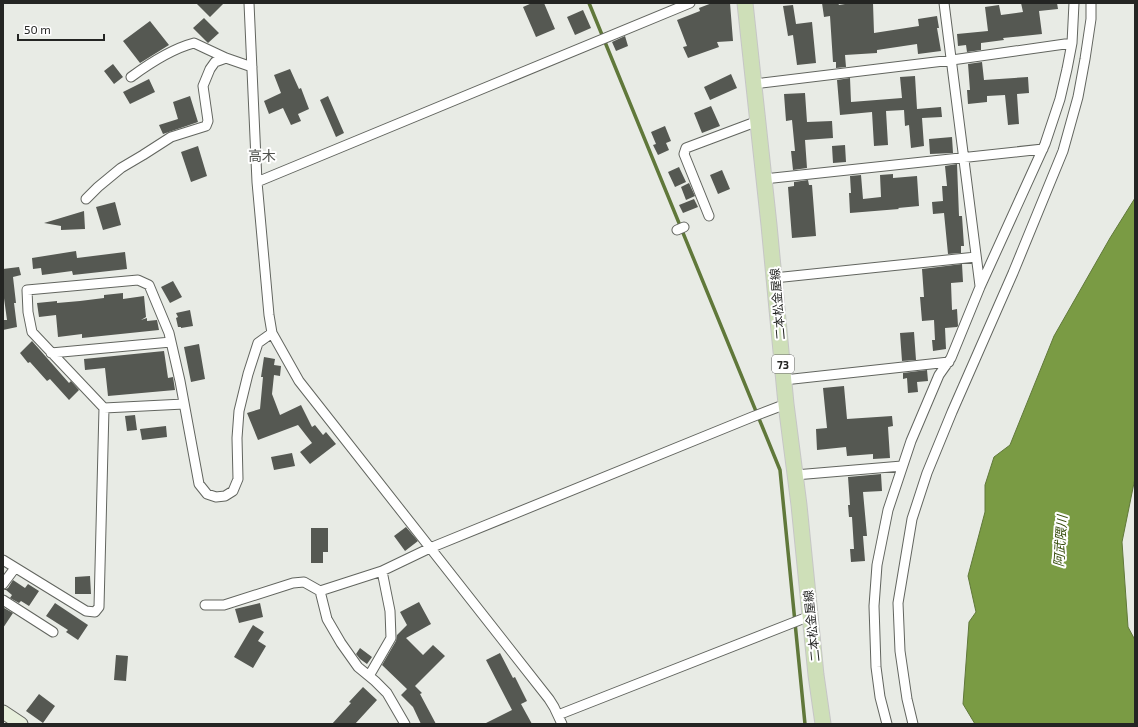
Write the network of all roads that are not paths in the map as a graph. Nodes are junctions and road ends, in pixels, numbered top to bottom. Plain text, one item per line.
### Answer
1 (249, 3) edge
2 (690, 3) edge
3 (745, 3) edge
4 (944, 3) edge
5 (1074, 3) edge
6 (1091, 3) edge
7 (1072, 43) junction
8 (226, 58) junction
9 (952, 60) junction
10 (252, 67) junction
11 (131, 77) dead end
12 (754, 84) junction
13 (758, 121) junction
14 (1043, 149) junction
15 (964, 158) junction
16 (764, 179) junction
17 (257, 182) junction
18 (86, 199) dead end
19 (709, 216) dead end
20 (976, 257) junction
21 (774, 278) junction
22 (980, 287) junction
23 (272, 333) junction
24 (171, 342) junction
25 (51, 353) junction
26 (948, 362) junction
27 (784, 380) junction
28 (184, 404) junction
29 (786, 404) junction
30 (104, 408) junction
31 (902, 466) junction
32 (795, 475) junction
33 (430, 548) junction
34 (3, 560) edge
35 (15, 568) junction
36 (382, 571) junction
37 (3, 584) edge
38 (320, 591) junction
39 (3, 600) edge
40 (205, 606) dead end
41 (802, 620) junction
42 (53, 632) dead end
43 (369, 676) junction
44 (3, 712) edge
45 (558, 715) junction
46 (21, 724) edge
47 (405, 724) edge
48 (562, 724) edge
49 (823, 724) edge
50 (887, 724) edge
51 (913, 724) edge

1 - 10 street
2 - 17 street
3 - 12 main road, 二本松金屋線 / 73
4 - 9 street
5 - 7 street
6 - 51 street
7 - 9 street
7 - 14 street
8 - 10 street
8 - 11 street
8 - 18 street
9 - 12 street
9 - 15 street
10 - 17 street
12 - 13 main road, 二本松金屋線 / 73
13 - 16 main road, 二本松金屋線 / 73
13 - 19 street
14 - 15 street
14 - 22 street
15 - 16 street
15 - 20 street
16 - 21 main road, 二本松金屋線 / 73
17 - 23 street
20 - 21 street
20 - 22 street
21 - 27 main road, 二本松金屋線 / 73
22 - 26 street
23 - 28 street
23 - 33 street
24 - 25 street
24 - 25 street
24 - 28 street
25 - 30 street
26 - 27 street
26 - 31 street
27 - 29 main road, 二本松金屋線 / 73
28 - 30 street
29 - 32 main road, 二本松金屋線 / 73
29 - 33 street
30 - 35 street
31 - 32 street
31 - 50 street
32 - 41 main road, 二本松金屋線 / 73
33 - 36 street
33 - 45 street
34 - 35 street
35 - 37 street
36 - 38 street
36 - 43 street
38 - 40 street
38 - 43 street
39 - 42 street
41 - 45 street
41 - 49 main road, 二本松金屋線 / 73
43 - 47 street
44 - 46 street
45 - 48 street

